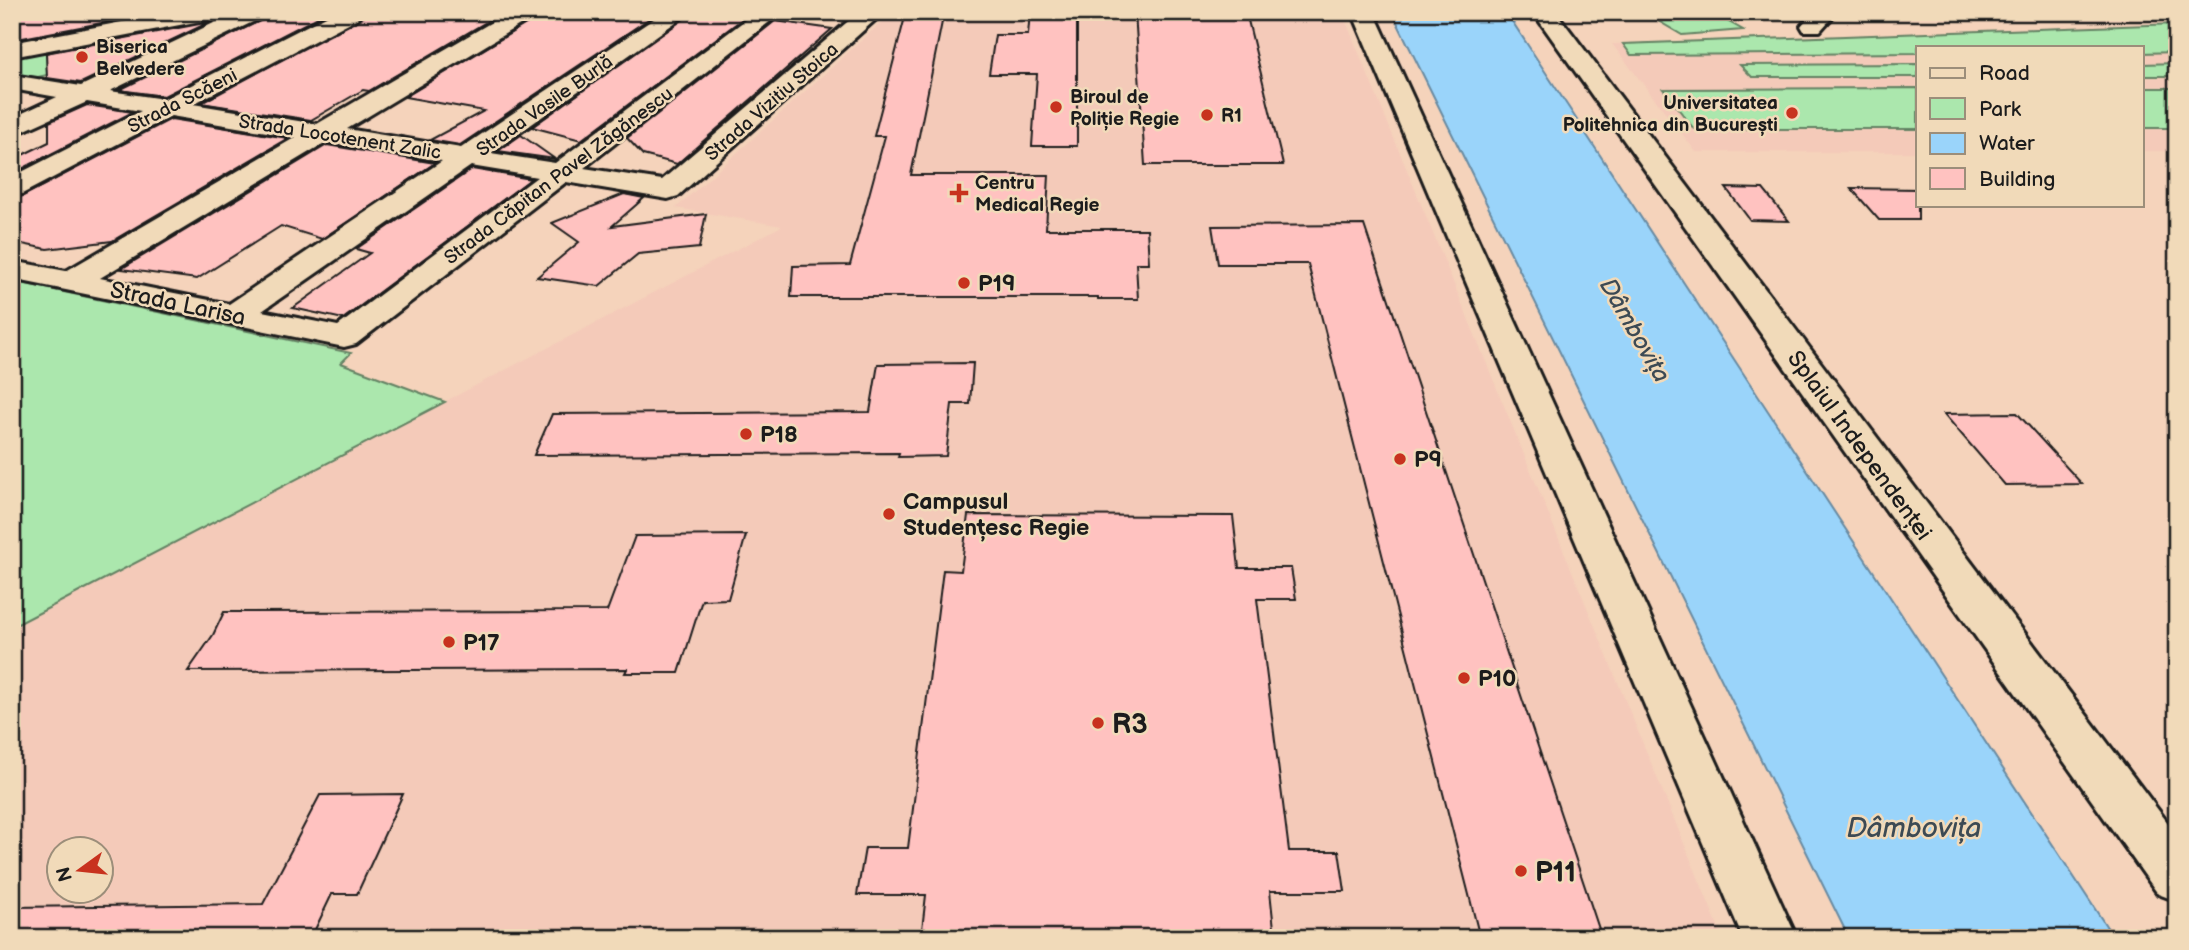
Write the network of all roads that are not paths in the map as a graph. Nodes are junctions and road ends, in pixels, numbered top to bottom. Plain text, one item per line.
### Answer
1 (211, 12) edge
2 (255, 12) edge
3 (352, 12) edge
4 (504, 12) edge
5 (525, 12) edge
6 (679, 12) edge
7 (771, 12) edge
8 (873, 12) edge
9 (1363, 12) edge
10 (1544, 12) edge
11 (12, 50) edge
12 (12, 82) edge
13 (83, 95) junction
14 (166, 108) junction
15 (12, 128) edge
16 (311, 132) junction
17 (468, 157) junction
18 (561, 172) junction
19 (12, 188) edge
20 (668, 190) joint
21 (12, 270) edge
22 (60, 279) junction
23 (234, 315) junction
24 (344, 337) joint
25 (2177, 877) edge
26 (1770, 938) edge

1 - 11 street
2 - 13 street
3 - 14 street, Strada Scăeni
4 - 16 street
5 - 16 street
6 - 17 street, Strada Vasile Burlă
7 - 18 street, Strada Căpitan Pavel Zăgănescu
8 - 20 street, Strada Vizitiu Stoica
9 - 26 street
10 - 25 street, Splaiul Independenței
12 - 13 street, Strada Locotenent Zalic
13 - 14 street, Strada Locotenent Zalic
13 - 15 street
14 - 16 street, Strada Locotenent Zalic
14 - 19 street, Strada Scăeni
16 - 17 street, Strada Locotenent Zalic
16 - 22 street
17 - 18 street, Strada Locotenent Zalic
17 - 23 street, Strada Vasile Burlă
18 - 20 street, Strada Locotenent Zalic
18 - 24 street, Strada Căpitan Pavel Zăgănescu
21 - 22 street, Strada Larisa
22 - 23 street, Strada Larisa
23 - 24 street, Strada Larisa

